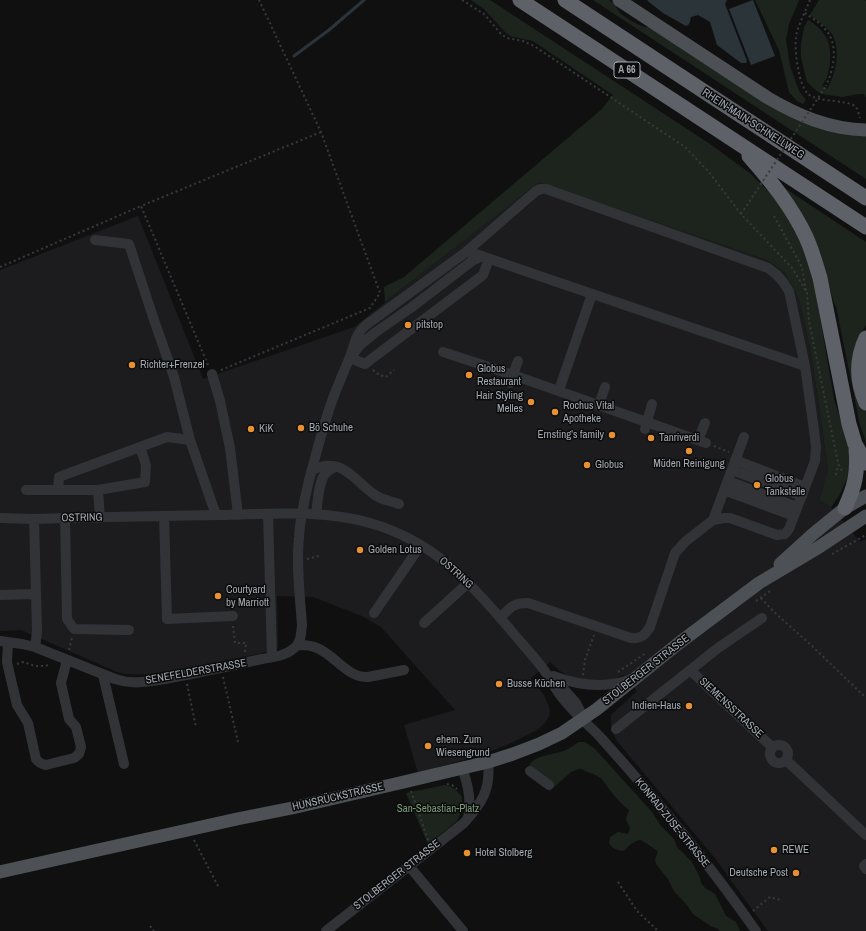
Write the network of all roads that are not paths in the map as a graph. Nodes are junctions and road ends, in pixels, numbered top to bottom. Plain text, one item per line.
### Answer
1 (520, 0) edge
2 (565, 0) edge
3 (619, 0) edge
4 (864, 130) edge
5 (735, 140) junction
6 (838, 180) junction
7 (866, 193) edge
8 (866, 198) edge
9 (866, 227) edge
10 (95, 240) dead end
11 (466, 252) junction
12 (486, 258) junction
13 (592, 294) junction
14 (866, 338) edge
15 (443, 352) dead end
16 (350, 358) junction
17 (518, 361) dead end
18 (806, 366) junction
19 (212, 374) road end
20 (512, 379) junction
21 (605, 387) dead end
22 (559, 390) junction
23 (866, 403) edge
24 (652, 404) dead end
25 (599, 405) junction
26 (705, 423) dead end
27 (646, 426) junction
28 (744, 437) dead end
29 (190, 440) junction
30 (855, 444) junction
31 (140, 447) junction
32 (735, 462) junction
33 (866, 463) edge
34 (335, 467) junction
35 (312, 470) junction
36 (726, 486) junction
37 (26, 490) dead end
38 (58, 490) junction
39 (99, 490) junction
40 (803, 491) junction
41 (866, 496) edge
42 (399, 504) dead end
43 (845, 508) junction
44 (795, 512) junction
45 (268, 514) junction
46 (301, 514) junction
47 (316, 514) junction
48 (216, 515) junction
49 (238, 515) junction
50 (164, 516) junction
51 (866, 516) edge
52 (0, 518) edge
53 (65, 518) junction
54 (100, 518) junction
55 (34, 519) junction
56 (713, 520) junction
57 (866, 525) edge
58 (848, 528) junction
59 (421, 545) junction
60 (759, 582) junction
61 (468, 583) junction
62 (35, 594) junction
63 (0, 595) edge
64 (374, 613) dead end
65 (233, 616) road end
66 (500, 618) junction
67 (762, 618) dead end
68 (424, 622) dead end
69 (129, 630) dead end
70 (4, 641) edge
71 (298, 645) junction
72 (34, 647) junction
73 (272, 657) junction
74 (67, 660) junction
75 (404, 670) dead end
76 (544, 670) junction
77 (690, 670) junction
78 (104, 675) junction
79 (552, 676) junction
80 (635, 679) junction
81 (583, 719) junction
82 (616, 729) dead end
83 (488, 762) junction
84 (124, 764) dead end
85 (462, 768) junction
86 (530, 771) dead end
87 (549, 785) dead end
88 (468, 818) junction
89 (866, 835) edge
90 (866, 864) edge
91 (409, 866) junction
92 (866, 869) edge
93 (0, 872) edge
94 (326, 931) edge
95 (463, 931) edge
96 (756, 931) edge

1 - 5 highway, A 66
2 - 6 highway, RHEIN-MAIN-SCHNELLWEG / A 66
3 - 4 main road
5 - 9 highway, A 66
5 - 30 highway
6 - 7 highway
6 - 8 highway, A 66
10 - 29 street
11 - 12 street
11 - 16 street
11 - 18 street
12 - 13 street
12 - 16 street
12 - 16 street
13 - 18 street
13 - 22 street
14 - 23 highway
15 - 20 street
16 - 35 street
17 - 20 street
18 - 40 street
19 - 49 street
20 - 22 street
21 - 25 street
22 - 25 street
24 - 27 street
25 - 27 street
26 - 27 street
28 - 32 street
29 - 31 street
29 - 48 street
30 - 33 highway
30 - 43 highway
31 - 38 street
31 - 39 street
32 - 36 street
32 - 40 street
32 - 40 street
34 - 35 street
34 - 42 street
34 - 47 street
35 - 46 street
36 - 44 street
36 - 44 street
36 - 56 street
37 - 38 street
38 - 39 street
39 - 54 street
40 - 44 street
41 - 43 main road
43 - 60 main road
44 - 56 street
45 - 46 street, OSTRING
45 - 49 street, OSTRING
45 - 73 street
46 - 47 street, OSTRING
46 - 71 street
47 - 59 street, OSTRING
48 - 49 street, OSTRING
48 - 50 street, OSTRING
50 - 54 street, OSTRING
50 - 65 street
51 - 58 main road, STOLBERGER STRASSE
52 - 55 street, OSTRING
53 - 54 street, OSTRING
53 - 55 street, OSTRING
53 - 69 street
55 - 62 street
56 - 66 street
57 - 58 street, STOLBERGER STRASSE
58 - 60 main road, STOLBERGER STRASSE
59 - 61 street, OSTRING
59 - 64 street
60 - 80 main road, STOLBERGER STRASSE
61 - 66 street, OSTRING
61 - 68 street
62 - 63 street
62 - 72 street
66 - 76 street, OSTRING
67 - 77 street
70 - 72 street, SENEFELDERSTRASSE
70 - 74 street
71 - 73 street, SENEFELDERSTRASSE
71 - 75 street
72 - 74 street, SENEFELDERSTRASSE
73 - 78 street, SENEFELDERSTRASSE
74 - 78 street, SENEFELDERSTRASSE
76 - 79 street, OSTRING
76 - 81 street, OSTRING
77 - 82 street
77 - 89 street, SIEMENSSTRASSE
78 - 84 street
79 - 80 street
79 - 81 street, OSTRING
80 - 81 main road, STOLBERGER STRASSE
81 - 83 main road, STOLBERGER STRASSE
81 - 96 street, KONRAD-ZUSE-STRASSE
83 - 85 main road, HUNSRÜCKSTRASSE
83 - 88 street, STOLBERGER STRASSE
85 - 88 street
85 - 93 main road, HUNSRÜCKSTRASSE
86 - 87 street
88 - 91 street, STOLBERGER STRASSE
90 - 92 street
91 - 94 street, STOLBERGER STRASSE
91 - 95 street

